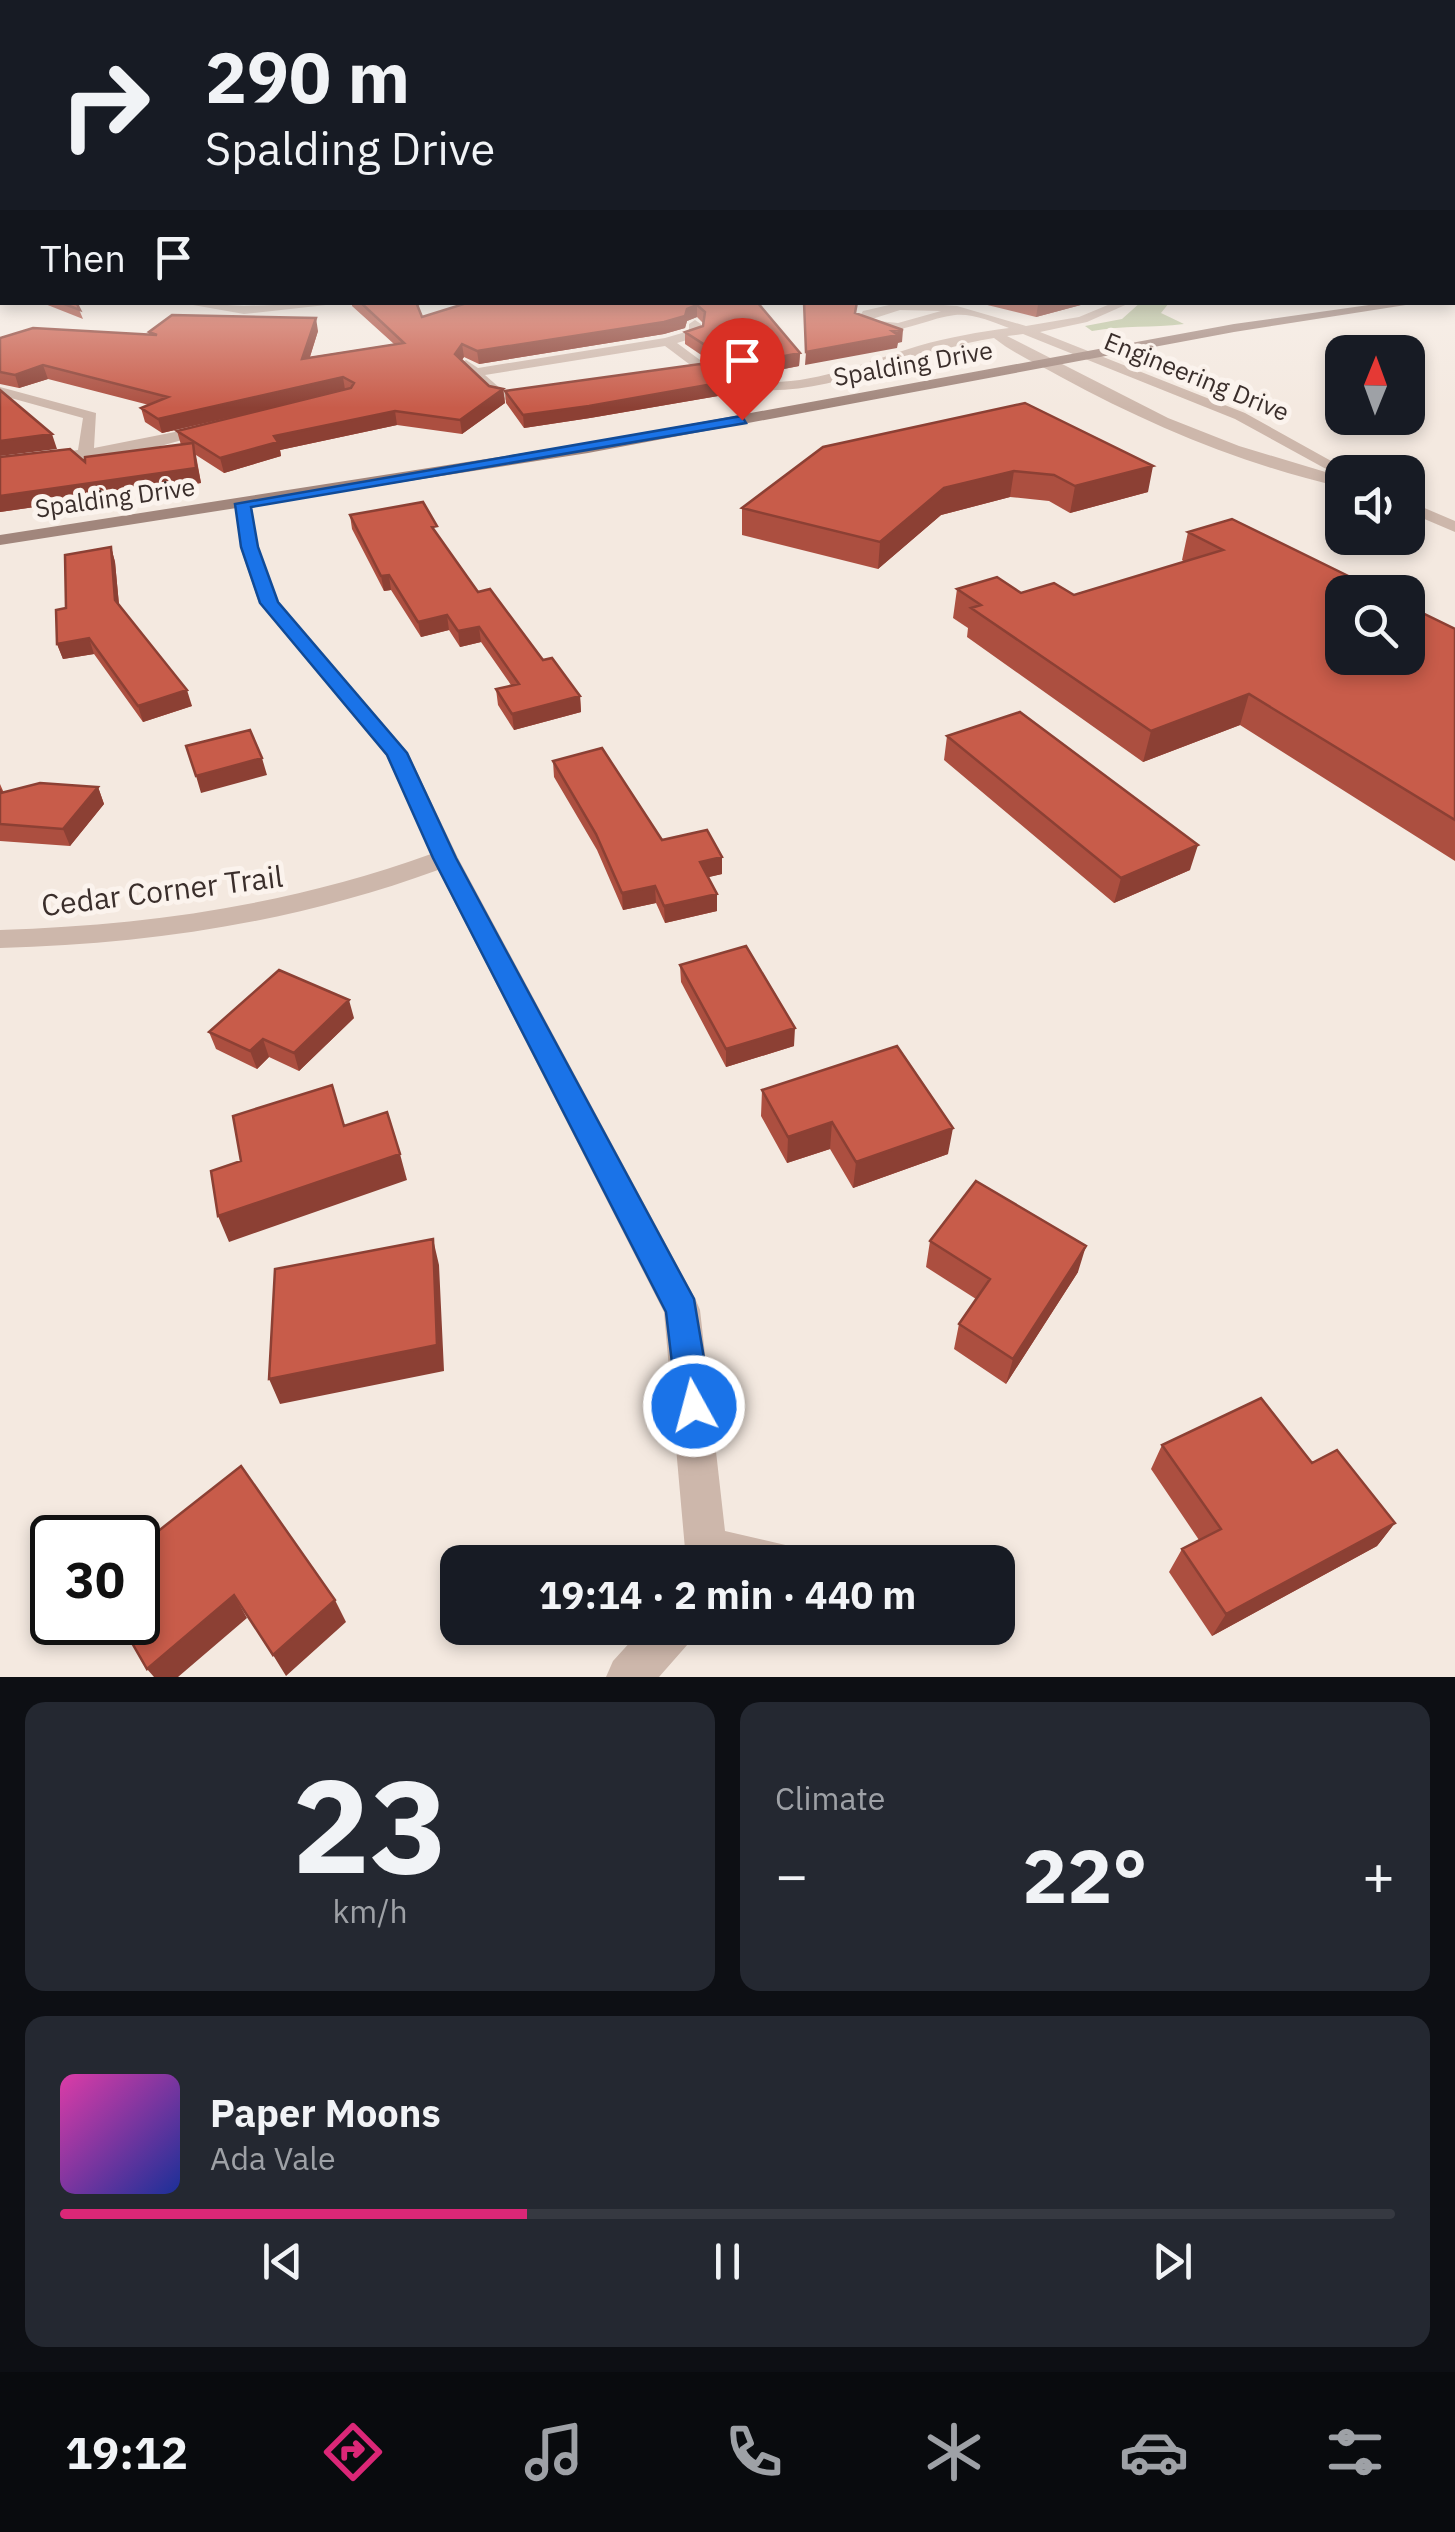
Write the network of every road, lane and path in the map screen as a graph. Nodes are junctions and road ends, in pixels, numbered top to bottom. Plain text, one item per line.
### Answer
1 (205, 305) edge
2 (308, 305) edge
3 (1120, 305) edge
4 (1397, 305) edge
5 (956, 310) junction
6 (989, 318) junction
7 (695, 324) edge
8 (1024, 330) junction
9 (996, 334) junction
10 (667, 342) junction
11 (1084, 357) junction
12 (1048, 364) junction
13 (704, 367) junction
14 (686, 370) edge
15 (0, 391) edge
16 (534, 394) edge
17 (226, 425) edge
18 (86, 454) junction
19 (1325, 462) edge
20 (0, 465) edge
21 (1325, 477) edge
22 (243, 504) junction
23 (1425, 514) edge
24 (1455, 527) edge
25 (0, 540) edge
26 (444, 858) junction
27 (0, 939) edge
28 (702, 1545) edge
29 (657, 1645) edge
30 (629, 1677) edge

1 - 2 street
3 - 8 street
4 - 11 main road, Spalding Drive
5 - 5 street, Engineering Drive
5 - 6 street, Engineering Drive
6 - 8 street, Engineering Drive
6 - 9 street
7 - 10 street
8 - 9 street
8 - 11 street, Engineering Drive
9 - 12 street, Engineering Drive
9 - 13 street
10 - 13 street
10 - 16 street
11 - 12 main road, Spalding Drive
11 - 19 street, Engineering Drive
12 - 21 street, Engineering Drive
12 - 22 main road, Spalding Drive
13 - 14 street
15 - 18 street
17 - 18 street
18 - 20 street
22 - 25 main road, Spalding Drive
22 - 26 street
23 - 24 street
26 - 27 street, Cedar Corner Trail
26 - 28 street
29 - 30 street

